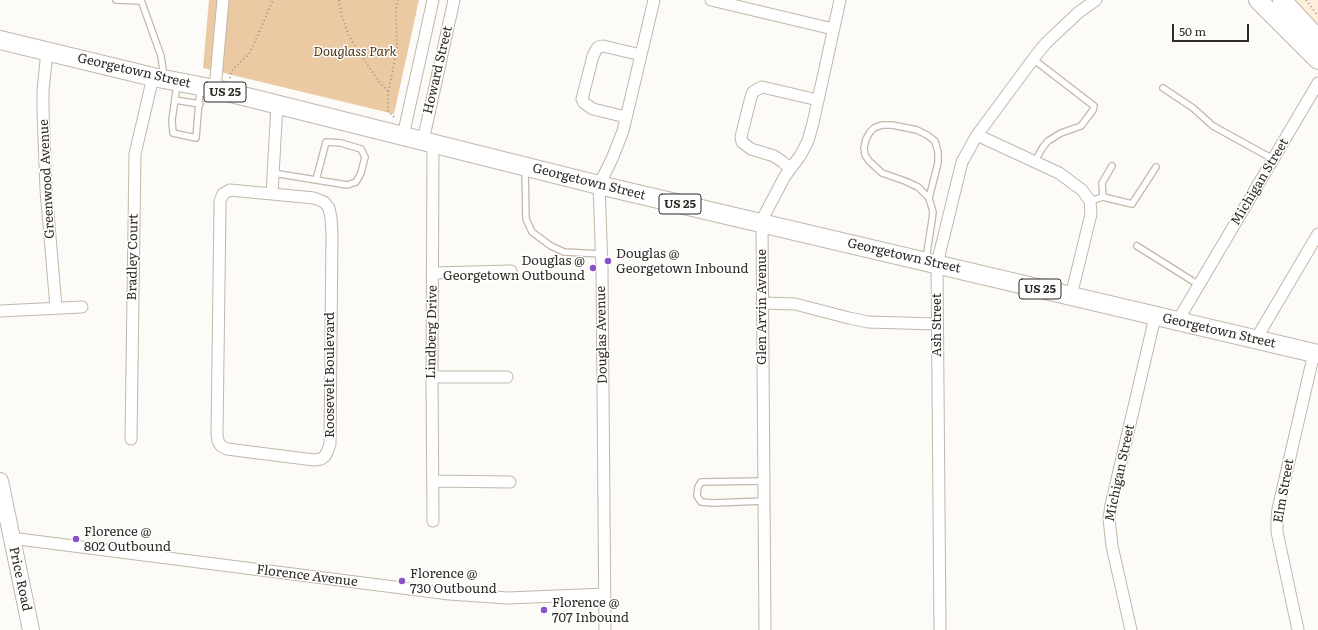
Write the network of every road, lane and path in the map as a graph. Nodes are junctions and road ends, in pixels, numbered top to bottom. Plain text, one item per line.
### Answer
1 (116, 0) edge
2 (223, 0) edge
3 (273, 0) edge
4 (339, 0) edge
5 (398, 0) edge
6 (433, 0) edge
7 (454, 0) edge
8 (654, 0) edge
9 (711, 0) edge
10 (840, 0) edge
11 (1096, 0) edge
12 (1258, 0) edge
13 (1282, 0) edge
14 (1306, 0) edge
15 (141, 1) edge
16 (737, 3) edge
17 (1081, 4) edge
18 (1318, 16) edge
19 (833, 29) junction
20 (1318, 39) edge
21 (0, 40) edge
22 (47, 51) junction
23 (641, 55) junction
24 (1033, 59) junction
25 (1318, 60) edge
26 (230, 78) dead end
27 (165, 80) junction
28 (1318, 83) edge
29 (208, 88) junction
30 (1163, 88) dead end
31 (388, 91) junction
32 (175, 100) junction
33 (818, 100) junction
34 (200, 104) junction
35 (277, 104) junction
36 (394, 117) dead end
37 (626, 117) junction
38 (403, 136) junction
39 (977, 136) junction
40 (428, 142) junction
41 (1273, 159) junction
42 (1035, 161) junction
43 (525, 166) junction
44 (1112, 166) dead end
45 (1156, 167) dead end
46 (790, 169) junction
47 (273, 173) junction
48 (316, 180) junction
49 (599, 185) junction
50 (272, 194) junction
51 (1103, 197) junction
52 (929, 198) junction
53 (1090, 201) junction
54 (762, 223) junction
55 (1318, 234) edge
56 (1137, 246) dead end
57 (601, 254) junction
58 (931, 263) junction
59 (511, 271) dead end
60 (433, 273) junction
61 (1199, 284) junction
62 (1070, 296) junction
63 (762, 303) junction
64 (56, 307) junction
65 (82, 307) dead end
66 (0, 311) edge
67 (1155, 317) junction
68 (1177, 322) junction
69 (937, 324) junction
70 (1256, 339) junction
71 (1316, 354) edge
72 (432, 377) junction
73 (507, 377) dead end
74 (131, 439) dead end
75 (0, 481) edge
76 (433, 481) junction
77 (764, 481) junction
78 (510, 482) dead end
79 (764, 502) junction
80 (433, 521) dead end
81 (11, 538) junction
82 (605, 594) junction
83 (31, 630) edge
84 (605, 630) edge
85 (765, 630) edge
86 (940, 630) edge
87 (1131, 630) edge
88 (1298, 630) edge

1 - 15 lane
2 - 29 street
3 - 26 path
4 - 31 path
5 - 31 path
6 - 38 street, Howard Street
7 - 40 street, Howard Street
8 - 23 street, Douglas Avenue
9 - 16 street
10 - 19 street, Glen Arvin Avenue
11 - 17 street, Ash Street
12 - 25 main road
13 - 20 main road
14 - 18 path
15 - 27 lane
16 - 19 street
17 - 24 street, Ash Street
19 - 33 street, Glen Arvin Avenue
21 - 22 main road, Georgetown Street / US 25
22 - 27 main road, Georgetown Street / US 25
22 - 64 street, Greenwood Avenue
23 - 37 street, Douglas Avenue
23 - 37 street
24 - 39 street, Ash Street
24 - 42 lane
27 - 29 main road, Georgetown Street / US 25
27 - 32 lane
27 - 74 street, Bradley Court
28 - 41 street, Michigan Street
29 - 34 lane
29 - 35 main road, Georgetown Street / US 25
30 - 41 lane
31 - 36 path
32 - 34 lane
32 - 34 lane
33 - 46 street, Glen Arvin Avenue
33 - 46 street
35 - 38 main road, Georgetown Street / US 25
35 - 47 street
37 - 49 street, Douglas Avenue
38 - 40 main road, Georgetown Street / US 25
39 - 42 street
39 - 58 street, Ash Street
40 - 43 main road, Georgetown Street / US 25
40 - 60 street, Lindberg Drive
41 - 61 street, Michigan Street
42 - 53 street
43 - 49 main road, Georgetown Street / US 25
43 - 57 lane
44 - 51 lane
45 - 51 lane
46 - 54 street, Glen Arvin Avenue
47 - 48 lane
47 - 50 street
48 - 48 lane
49 - 54 main road, Georgetown Street / US 25
49 - 57 street, Douglas Avenue
50 - 50 street, Roosevelt Boulevard
51 - 53 lane
52 - 52 lane
52 - 58 lane
53 - 62 street
54 - 58 main road, Georgetown Street / US 25
54 - 63 street, Glen Arvin Avenue
55 - 70 street
56 - 61 lane
57 - 82 street, Douglas Avenue
58 - 62 main road, Georgetown Street / US 25
58 - 69 street, Ash Street
59 - 60 street
60 - 72 street, Lindberg Drive
61 - 68 street, Michigan Street
62 - 67 main road, Georgetown Street / US 25
63 - 69 street
63 - 77 street, Glen Arvin Avenue
64 - 65 street
64 - 66 street
67 - 68 main road, Georgetown Street / US 25
67 - 87 street, Michigan Street
68 - 70 main road, Georgetown Street / US 25
69 - 86 street, Ash Street
70 - 71 main road, Georgetown Street / US 25
71 - 88 street, Elm Street
72 - 73 street
72 - 76 street, Lindberg Drive
75 - 81 street, Price Road
76 - 78 street
76 - 80 street, Lindberg Drive
77 - 79 street, Glen Arvin Avenue
77 - 79 lane
79 - 85 street, Glen Arvin Avenue
81 - 82 street, Florence Avenue
81 - 83 street, Price Road
82 - 84 street, Douglas Avenue

